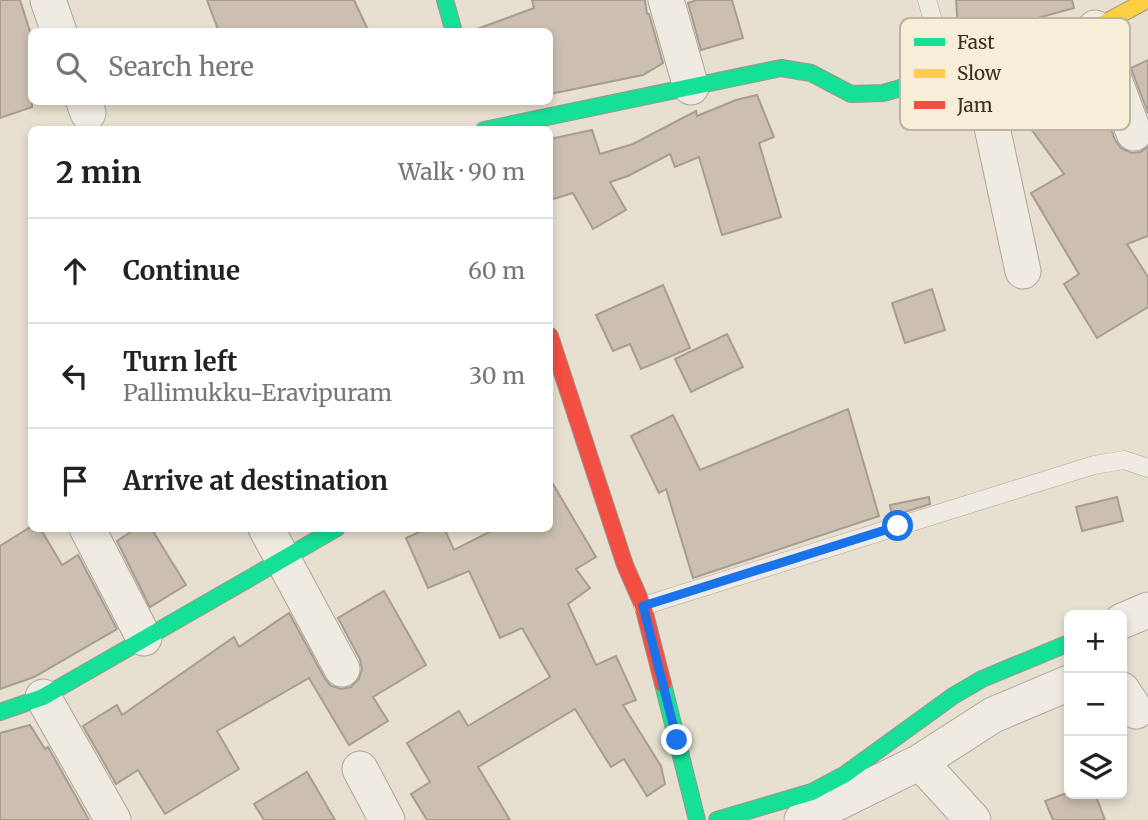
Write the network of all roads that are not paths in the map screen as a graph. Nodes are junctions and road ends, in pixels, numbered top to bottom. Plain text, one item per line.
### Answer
1 (48, 0) edge
2 (445, 0) edge
3 (666, 0) edge
4 (927, 0) edge
5 (1147, 0) edge
6 (936, 18) edge
7 (1114, 18) edge
8 (58, 28) edge
9 (453, 28) edge
10 (691, 87) junction
11 (900, 89) edge
12 (478, 111) dead end
13 (1130, 122) edge
14 (483, 126) edge
15 (503, 126) edge
16 (981, 130) edge
17 (1134, 133) dead end
18 (1023, 271) dead end
19 (553, 357) edge
20 (560, 404) edge
21 (1148, 468) edge
22 (89, 532) edge
23 (267, 532) edge
24 (330, 532) edge
25 (282, 559) junction
26 (643, 606) junction
27 (1148, 610) edge
28 (1127, 619) edge
29 (144, 639) junction
30 (1064, 645) edge
31 (342, 669) dead end
32 (1064, 685) edge
33 (43, 697) junction
34 (0, 712) edge
35 (920, 762) junction
36 (360, 769) dead end
37 (113, 820) edge
38 (387, 820) edge
39 (697, 820) edge
40 (717, 820) edge
41 (802, 820) edge
42 (973, 820) edge

1 - 8 street
2 - 9 street
3 - 10 street
4 - 6 lane
5 - 7 street
10 - 11 street
10 - 15 street
12 - 14 street
13 - 17 street
16 - 18 street
19 - 20 street
20 - 26 street
21 - 26 lane
22 - 29 street
23 - 25 street
24 - 25 street
25 - 29 street
25 - 31 street
26 - 39 street
27 - 28 street
29 - 33 street
30 - 40 street
32 - 35 street
33 - 34 street
33 - 37 street
35 - 41 street
35 - 42 street
36 - 38 street

